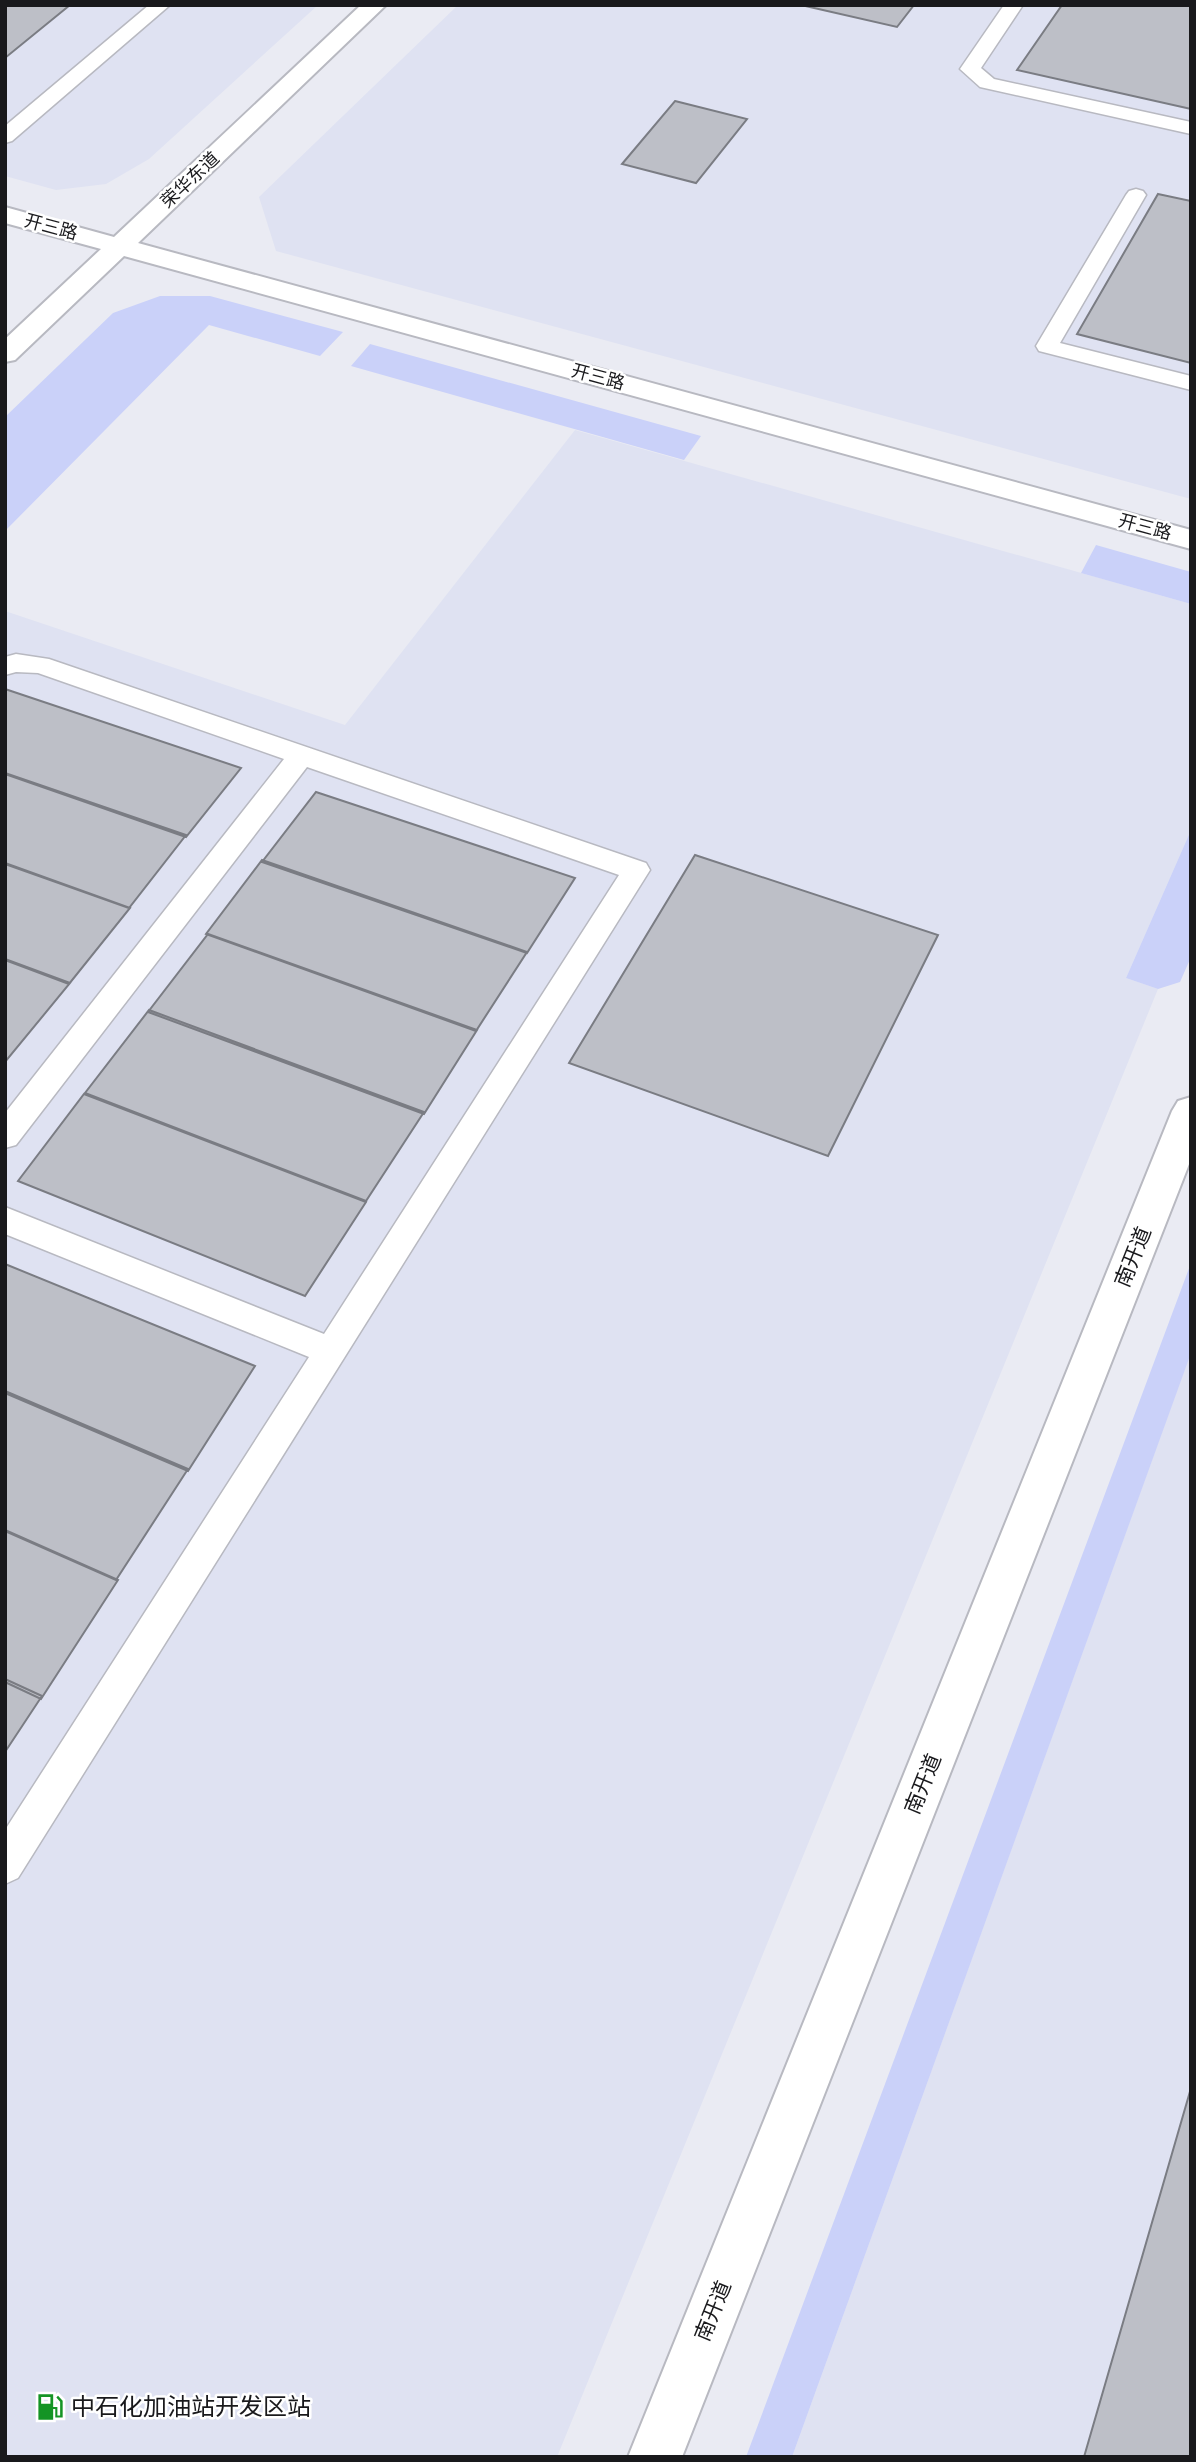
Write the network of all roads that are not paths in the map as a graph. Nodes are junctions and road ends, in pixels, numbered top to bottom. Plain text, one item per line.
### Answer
1 (161, 5) edge
2 (375, 5) edge
3 (1014, 5) edge
4 (1191, 128) edge
5 (5, 137) edge
6 (1136, 195) dead end
7 (5, 215) edge
8 (121, 246) junction
9 (5, 354) edge
10 (1191, 383) edge
11 (1191, 540) edge
12 (5, 666) edge
13 (302, 755) junction
14 (1191, 1111) edge
15 (5, 1136) edge
16 (5, 1220) edge
17 (331, 1352) junction
18 (5, 1866) edge
19 (654, 2457) edge

1 - 5 lane
2 - 8 street, 荣华东道
3 - 4 lane
6 - 10 lane
7 - 8 street, 开三路
8 - 9 street, 荣华东道
8 - 11 street, 开三路
12 - 13 lane
13 - 15 lane
13 - 17 lane
14 - 19 street, 南开道
16 - 17 lane
17 - 18 lane

